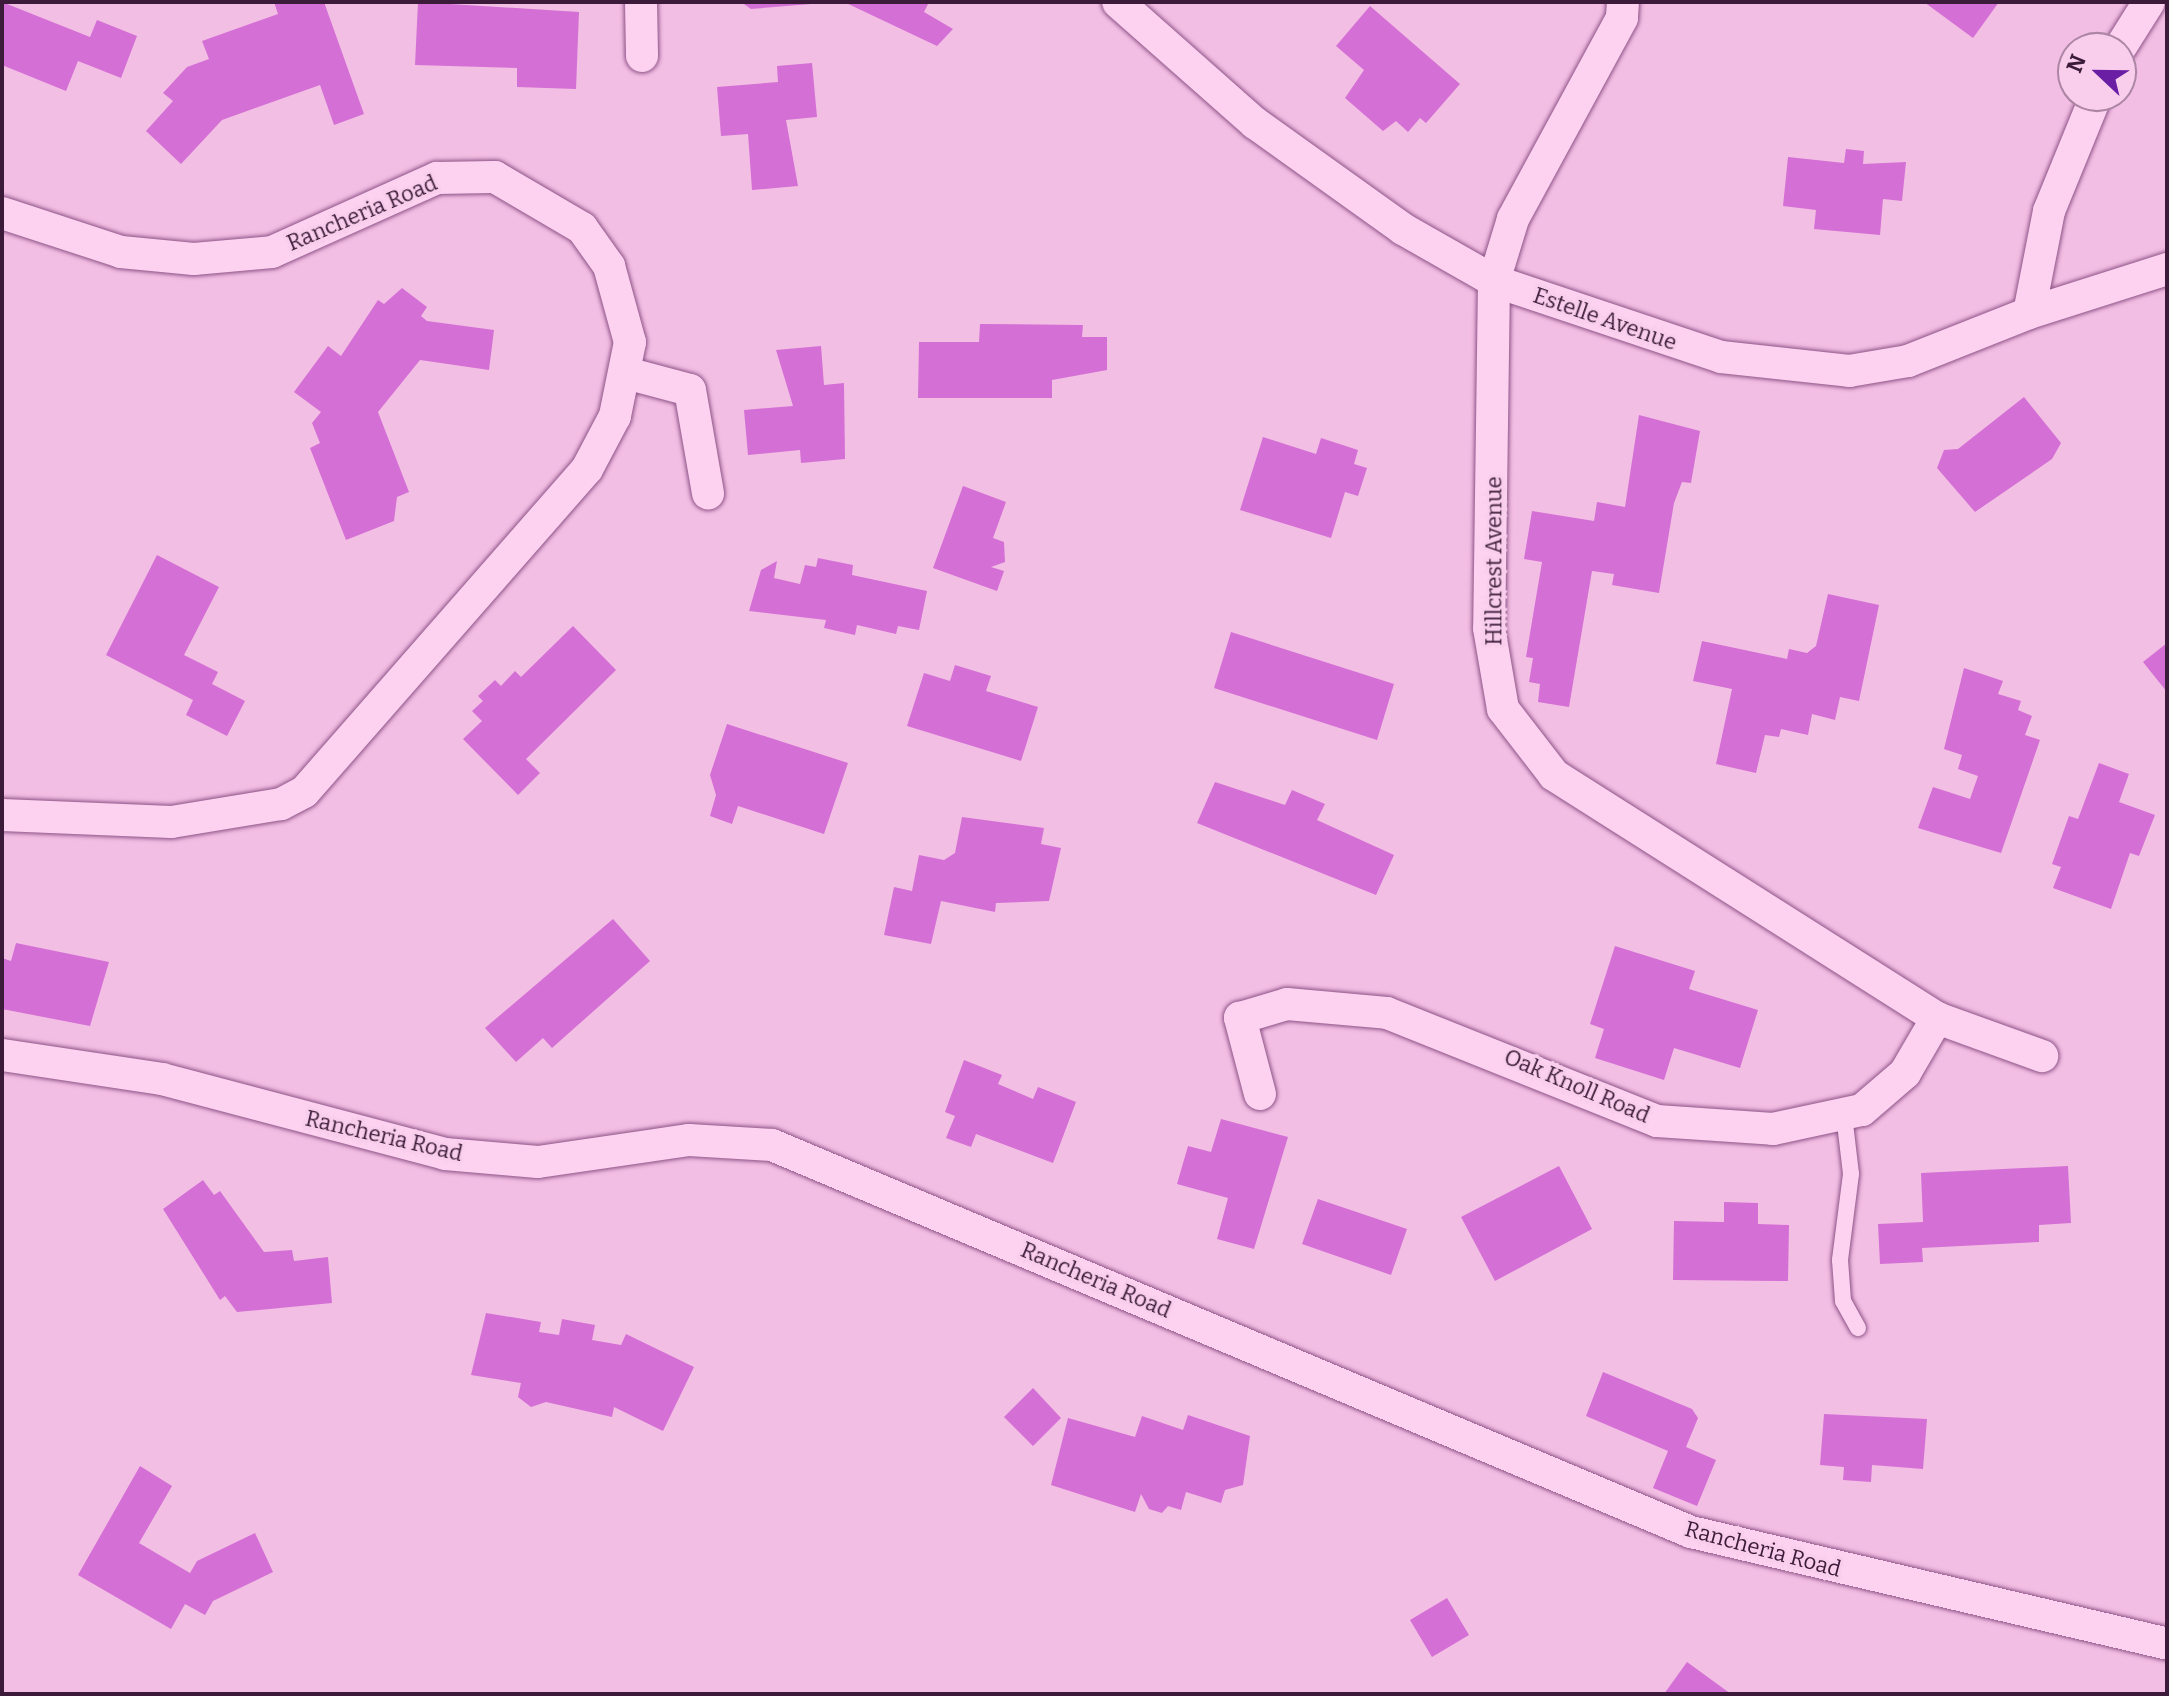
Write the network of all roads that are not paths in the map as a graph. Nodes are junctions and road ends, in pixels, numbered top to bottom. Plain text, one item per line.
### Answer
1 (641, 2) edge
2 (1118, 2) edge
3 (1623, 2) edge
4 (2149, 2) edge
5 (2130, 32) edge
6 (642, 56) dead end
7 (2089, 112) edge
8 (2, 213) edge
9 (2167, 269) edge
10 (1494, 281) junction
11 (2029, 313) junction
12 (626, 373) junction
13 (708, 493) dead end
14 (2, 815) edge
15 (1937, 1018) junction
16 (2, 1055) edge
17 (2042, 1056) dead end
18 (1260, 1094) dead end
19 (1844, 1115) junction
20 (1858, 1328) dead end
21 (2167, 1644) edge

1 - 6 street
2 - 10 street, Estelle Avenue
3 - 10 street, Hillcrest Avenue
4 - 5 street
7 - 11 street
8 - 12 street, Rancheria Road
9 - 11 street, Estelle Avenue
10 - 11 street, Estelle Avenue
10 - 15 street, Hillcrest Avenue
12 - 13 street
12 - 14 street, Rancheria Road
15 - 17 street
15 - 19 street, Oak Knoll Road
16 - 21 street, Rancheria Road
18 - 19 street, Oak Knoll Road
19 - 20 lane

